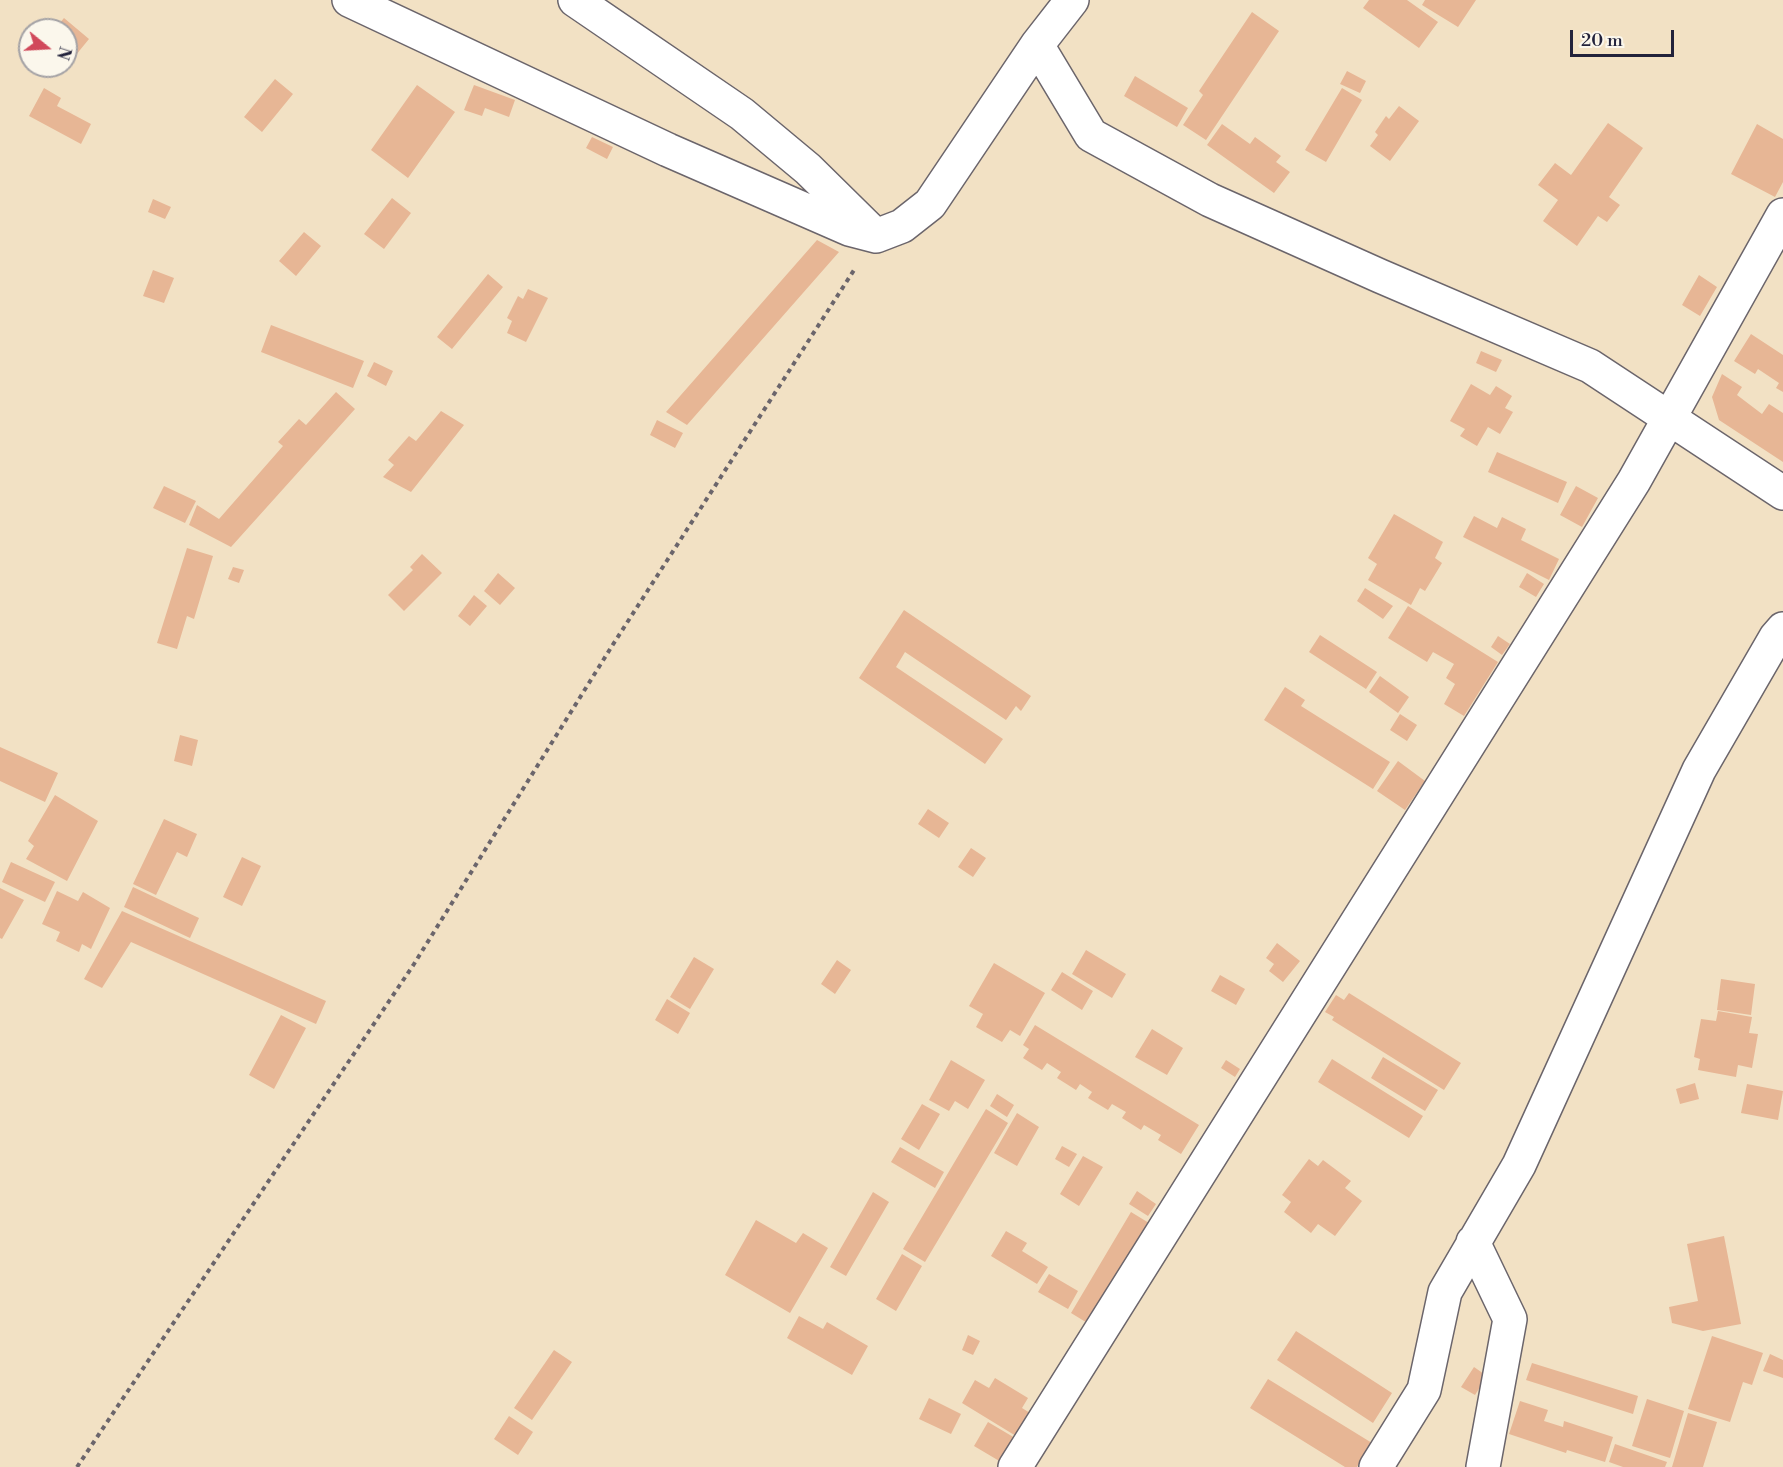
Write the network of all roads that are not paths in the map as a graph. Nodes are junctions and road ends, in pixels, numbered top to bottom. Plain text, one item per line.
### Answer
1 (349, 0) edge
2 (575, 0) edge
3 (1072, 0) edge
4 (1037, 45) junction
5 (1783, 215) edge
6 (876, 236) junction
7 (1669, 418) junction
8 (1783, 492) edge
9 (1783, 629) edge
10 (1473, 1242) junction
11 (1015, 1467) edge
12 (1376, 1467) edge
13 (1483, 1467) edge

1 - 6 street
2 - 6 street
3 - 4 street
4 - 6 street
4 - 7 street
5 - 7 street
7 - 8 street
7 - 11 street
9 - 10 street
10 - 12 street
10 - 13 street

